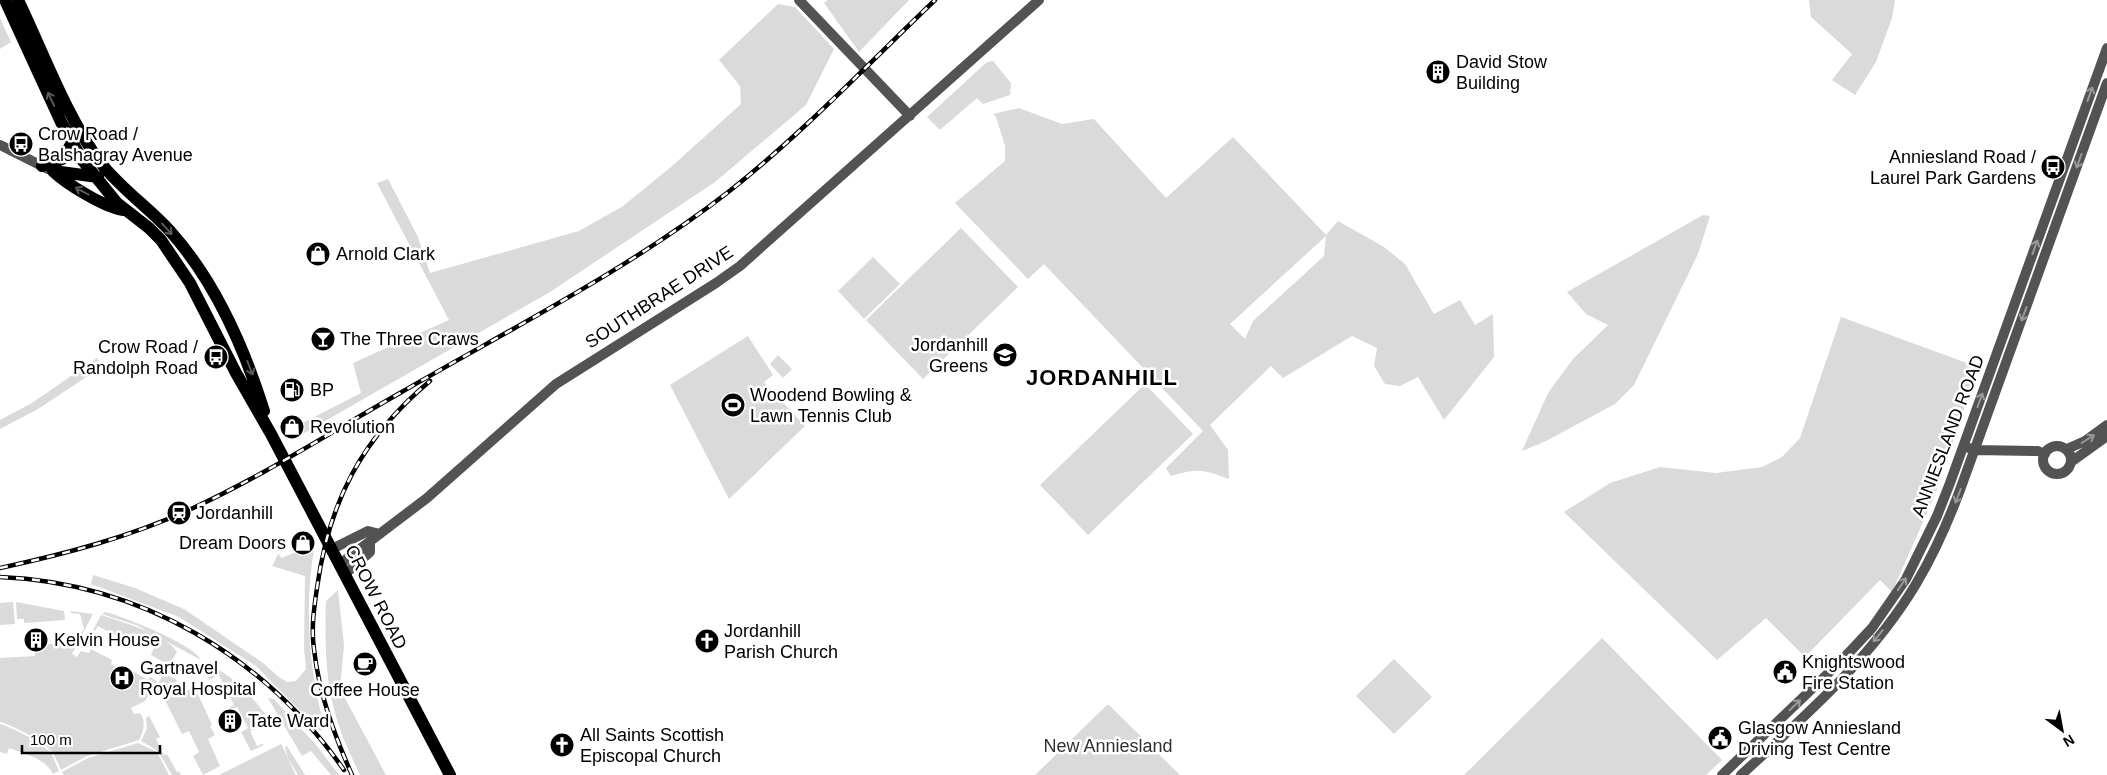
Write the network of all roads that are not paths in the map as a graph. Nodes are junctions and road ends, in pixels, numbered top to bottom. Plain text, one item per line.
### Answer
1 (5, 0) edge
2 (18, 0) edge
3 (799, 0) edge
4 (1039, 0) edge
5 (2107, 48) edge
6 (2107, 83) edge
7 (910, 116) junction
8 (2077, 132) junction
9 (2088, 135) junction
10 (72, 143) junction
11 (0, 145) edge
12 (48, 169) junction
13 (95, 177) junction
14 (113, 178) junction
15 (125, 210) junction
16 (2107, 425) edge
17 (271, 434) junction
18 (2107, 436) edge
19 (1963, 446) junction
20 (2066, 449) junction
21 (1975, 450) junction
22 (2045, 454) junction
23 (2071, 462) junction
24 (380, 534) junction
25 (332, 549) junction
26 (342, 569) junction
27 (450, 775) edge
28 (1722, 775) edge
29 (1741, 775) edge

10 -> 1 main road, CROW ROAD
2 - 14 main road, CROW ROAD
3 - 7 street
4 - 7 street, SOUTHBRAE DRIVE
8 -> 5 street, ANNIESLAND ROAD
6 - 9 street, ANNIESLAND ROAD
7 - 24 street, SOUTHBRAE DRIVE
8 - 9 street
19 -> 8 street, ANNIESLAND ROAD
9 -> 21 street, ANNIESLAND ROAD
10 - 12 main road
10 - 13 main road, CROW ROAD
11 - 12 street
12 - 13 main road
15 -> 12 main road
13 - 14 main road
13 - 15 main road, CROW ROAD
14 -> 17 main road, CROW ROAD
15 - 17 main road, CROW ROAD
20 -> 16 street
17 - 25 main road, CROW ROAD
18 - 23 street
19 - 21 street
28 -> 19 street, ANNIESLAND ROAD
20 - 22 street
20 - 23 street
21 - 22 street
21 -> 29 street, ANNIESLAND ROAD
22 - 23 street
24 - 25 street
24 - 26 street, SOUTHBRAE DRIVE
25 - 26 main road, CROW ROAD
26 - 27 main road, CROW ROAD

